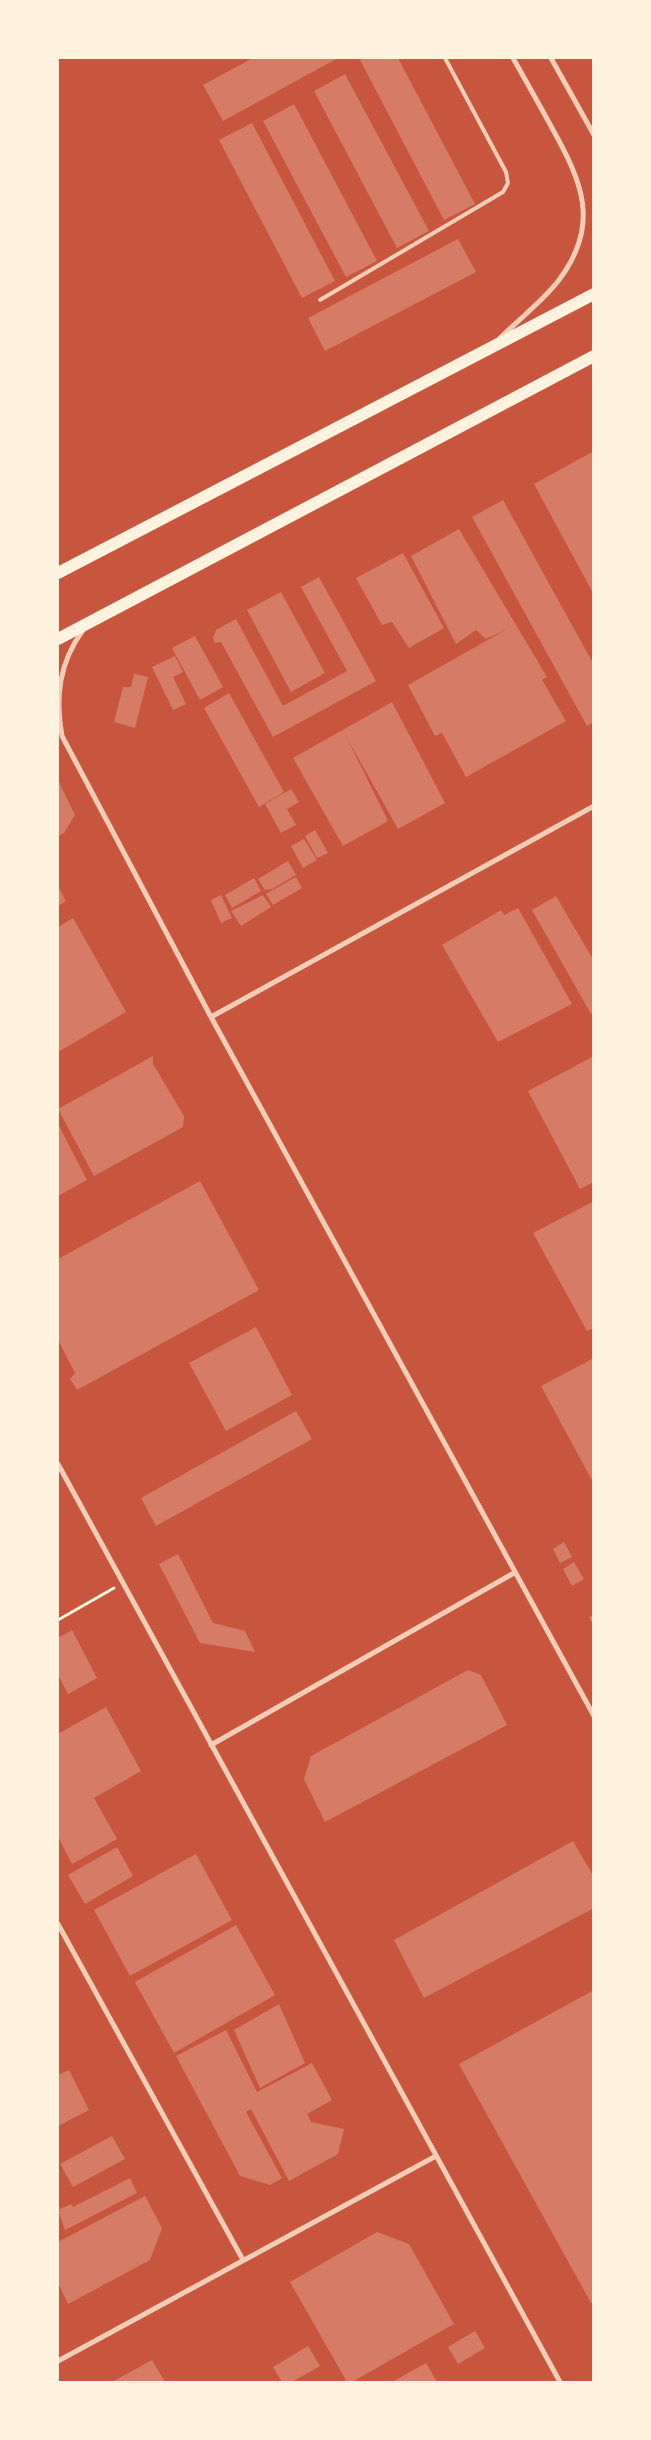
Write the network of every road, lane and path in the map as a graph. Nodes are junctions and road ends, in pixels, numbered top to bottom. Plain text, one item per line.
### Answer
1 (445, 58) edge
2 (513, 58) edge
3 (551, 58) edge
4 (594, 135) edge
5 (594, 294) edge
6 (320, 300) dead end
7 (486, 350) junction
8 (594, 356) edge
9 (58, 573) edge
10 (87, 624) junction
11 (58, 638) edge
12 (60, 734) edge
13 (594, 806) edge
14 (211, 1017) junction
15 (58, 1464) edge
16 (514, 1573) junction
17 (123, 1583) junction
18 (58, 1620) edge
19 (594, 1716) edge
20 (211, 1744) junction
21 (58, 1924) edge
22 (436, 2156) junction
23 (243, 2260) junction
24 (58, 2361) edge
25 (560, 2382) edge

1 - 6 lane
2 - 7 street
3 - 4 street
5 - 7 main road
7 - 9 main road
8 - 10 main road
10 - 11 main road
10 - 12 street
12 - 14 street
13 - 14 street
14 - 16 street
15 - 17 street
16 - 19 street
16 - 20 street
17 - 18 path
17 - 20 street
20 - 22 street
21 - 23 street
22 - 23 street
22 - 25 street
23 - 24 street

